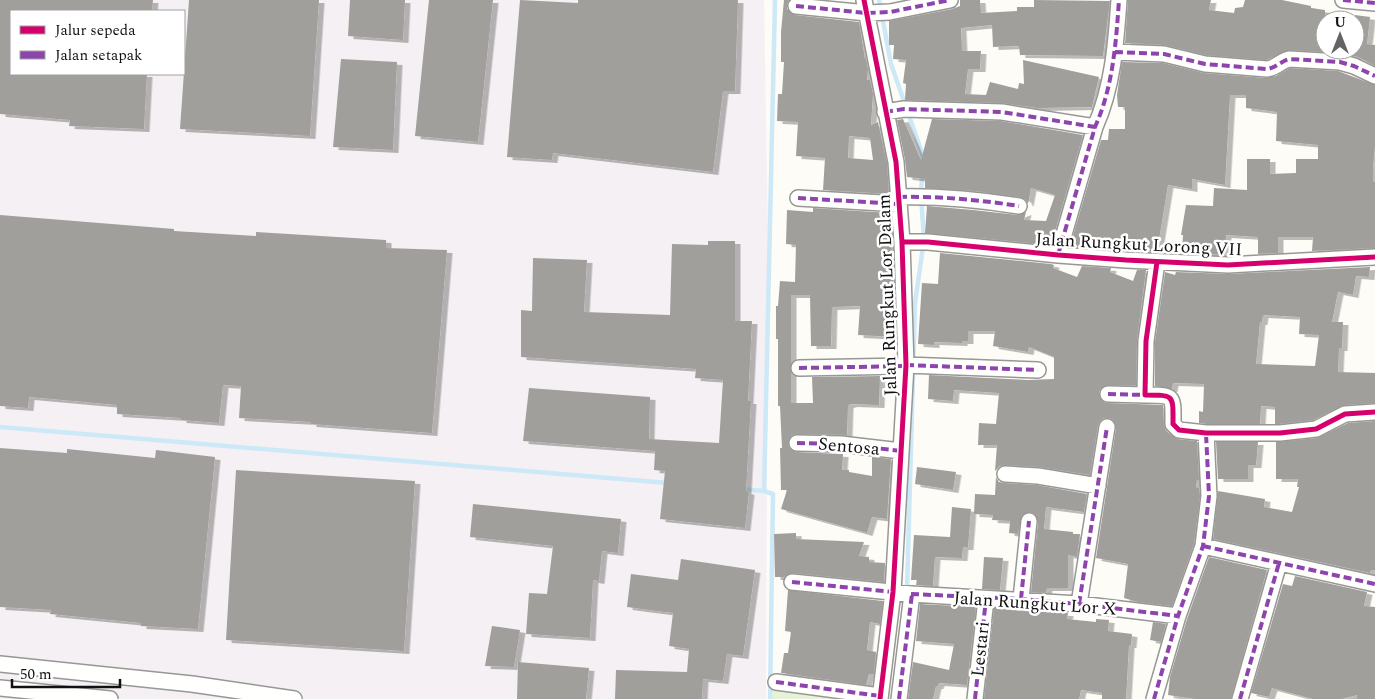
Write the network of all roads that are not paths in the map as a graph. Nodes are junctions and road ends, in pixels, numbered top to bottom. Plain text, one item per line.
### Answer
1 (949, 0) edge
2 (1119, 0) edge
3 (1343, 0) edge
4 (1375, 3) edge
5 (796, 6) dead end
6 (868, 8) edge
7 (1115, 52) junction
8 (1375, 76) edge
9 (885, 112) junction
10 (1095, 127) junction
11 (798, 198) dead end
12 (899, 200) junction
13 (1020, 206) dead end
14 (902, 242) junction
15 (1058, 256) junction
16 (1375, 257) edge
17 (1157, 262) junction
18 (911, 366) junction
19 (799, 368) dead end
20 (1038, 370) dead end
21 (1108, 394) dead end
22 (1145, 395) junction
23 (1375, 412) edge
24 (1106, 427) dead end
25 (1206, 433) junction
26 (797, 443) dead end
27 (901, 451) junction
28 (1005, 474) dead end
29 (1098, 486) junction
30 (1029, 521) dead end
31 (1203, 546) junction
32 (1279, 562) junction
33 (792, 582) dead end
34 (1375, 584) edge
35 (904, 593) junction
36 (986, 598) junction
37 (1021, 599) junction
38 (1079, 604) junction
39 (1178, 616) junction
40 (0, 664) edge
41 (776, 682) dead end
42 (0, 688) edge
43 (880, 697) edge
44 (110, 699) edge
45 (294, 699) edge
46 (899, 699) edge
47 (975, 699) edge
48 (1154, 699) edge
49 (1240, 699) edge

1 - 6 street
2 - 7 street
3 - 4 street
5 - 6 street
6 - 9 street, Jalan Rungkut Lor Dalam
7 - 8 street
7 - 10 street
9 - 10 street
9 - 12 street, Jalan Rungkut Lor Dalam
10 - 15 street
11 - 12 street
12 - 13 street
12 - 14 street, Jalan Rungkut Lor Dalam
14 - 15 street, Jalan Rungkut Lorong VII
14 - 18 street, Jalan Rungkut Lor Dalam
15 - 17 street, Jalan Rungkut Lorong VII
16 - 17 street, Jalan Rungkut Lorong VII
17 - 22 street
18 - 19 street
18 - 20 street
18 - 27 street, Jalan Rungkut Lor Dalam
21 - 22 street
22 - 25 street
23 - 25 street
24 - 29 street
25 - 31 street
26 - 27 street, Sentosa
27 - 35 street, Jalan Rungkut Lor Dalam
28 - 29 street
29 - 38 street
30 - 37 street
31 - 32 street
31 - 39 street
32 - 34 street
32 - 49 street
33 - 35 street, Jalan Rungkut Lor X
35 - 36 street, Jalan Rungkut Lor X
35 - 43 street
35 - 46 street
36 - 37 street, Jalan Rungkut Lor X
36 - 47 street, Lestari
37 - 38 street, Jalan Rungkut Lor X
38 - 39 street, Jalan Rungkut Lor X
39 - 48 street
40 - 45 street
41 - 43 street
42 - 44 street

